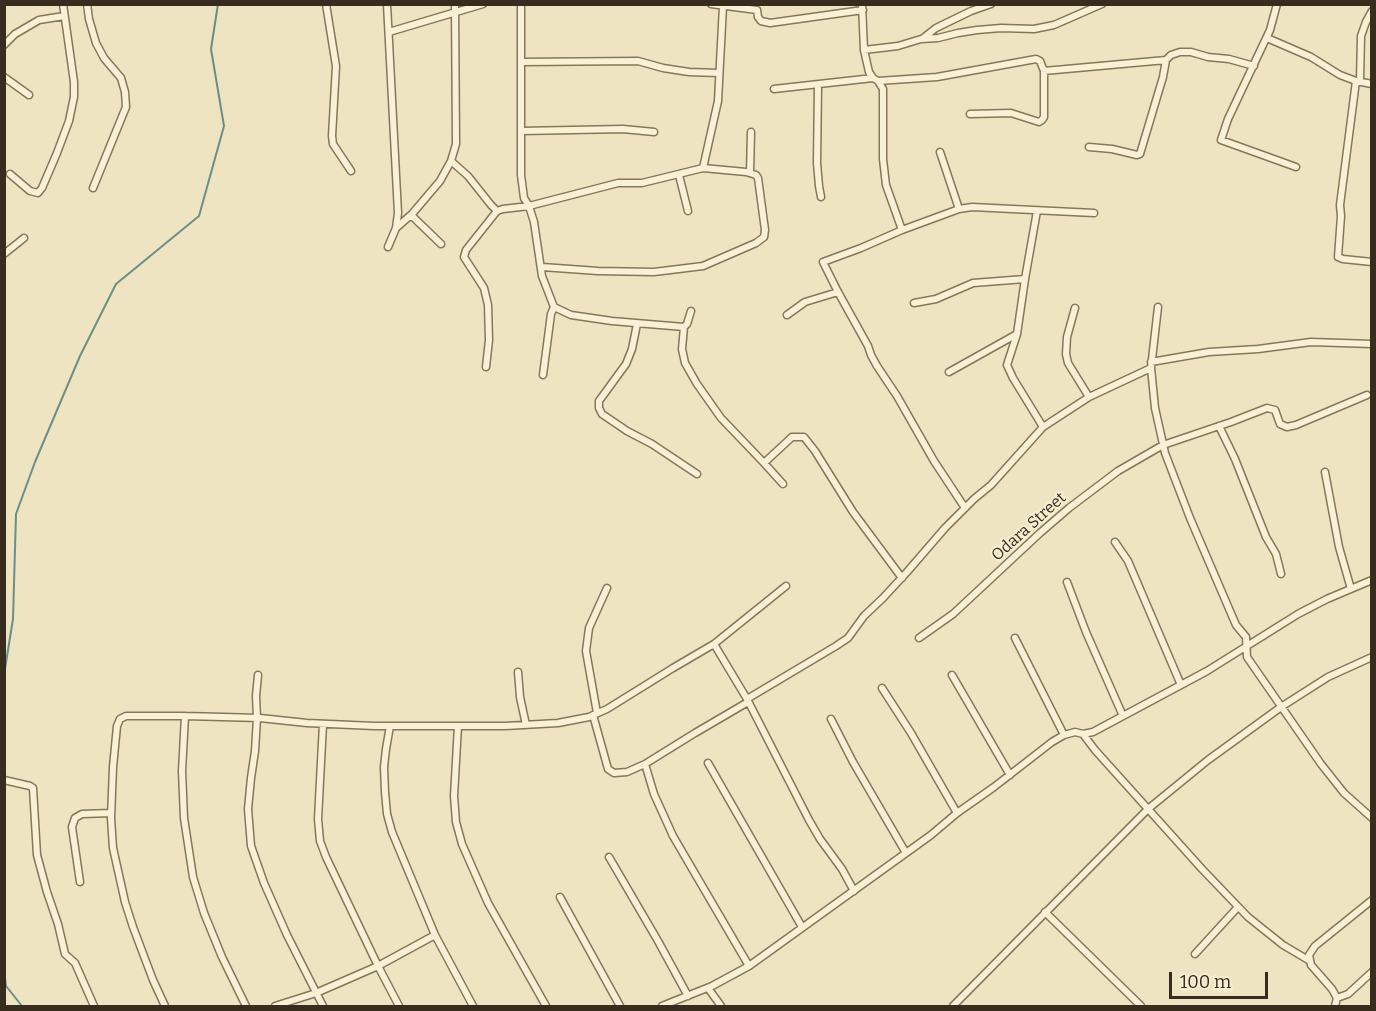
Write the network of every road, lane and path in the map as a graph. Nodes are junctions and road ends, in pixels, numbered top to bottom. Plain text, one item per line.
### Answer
1 (63, 4) edge
2 (87, 4) edge
3 (326, 4) edge
4 (387, 4) edge
5 (455, 4) edge
6 (483, 4) edge
7 (521, 4) edge
8 (711, 4) edge
9 (991, 4) edge
10 (1102, 4) edge
11 (1277, 4) edge
12 (721, 6) edge
13 (758, 7) edge
14 (862, 7) edge
15 (1371, 11) edge
16 (455, 14) junction
17 (64, 16) junction
18 (389, 32) junction
19 (1267, 38) junction
20 (921, 39) junction
21 (4, 45) edge
22 (864, 50) junction
23 (1166, 60) junction
24 (521, 62) junction
25 (1254, 66) junction
26 (1044, 71) junction
27 (718, 73) junction
28 (4, 77) edge
29 (875, 79) junction
30 (1358, 81) junction
31 (1371, 84) edge
32 (818, 85) junction
33 (774, 89) dead end
34 (29, 95) dead end
35 (970, 114) dead end
36 (521, 131) junction
37 (654, 132) dead end
38 (751, 132) dead end
39 (1089, 147) dead end
40 (940, 152) dead end
41 (451, 161) junction
42 (1296, 166) dead end
43 (703, 168) junction
44 (351, 171) dead end
45 (750, 173) junction
46 (10, 174) dead end
47 (679, 175) junction
48 (93, 188) dead end
49 (821, 197) dead end
50 (529, 206) junction
51 (959, 210) junction
52 (497, 211) junction
53 (688, 211) dead end
54 (1037, 212) junction
55 (1094, 213) dead end
56 (411, 215) junction
57 (396, 228) junction
58 (902, 230) junction
59 (24, 238) dead end
60 (441, 244) dead end
61 (388, 247) dead end
62 (4, 254) edge
63 (1371, 262) edge
64 (542, 267) junction
65 (1025, 279) junction
66 (838, 292) junction
67 (914, 303) dead end
68 (1158, 307) dead end
69 (554, 308) junction
70 (1075, 308) dead end
71 (691, 311) dead end
72 (787, 315) dead end
73 (637, 324) junction
74 (684, 327) junction
75 (1017, 334) junction
76 (1371, 344) edge
77 (1151, 365) junction
78 (486, 367) dead end
79 (949, 372) dead end
80 (543, 375) dead end
81 (1366, 395) dead end
82 (1089, 397) junction
83 (1219, 426) junction
84 (1043, 427) junction
85 (1163, 445) junction
86 (764, 463) junction
87 (1325, 472) dead end
88 (698, 474) dead end
89 (783, 484) dead end
90 (965, 508) junction
91 (1114, 542) dead end
92 (1281, 574) dead end
93 (902, 578) junction
94 (1371, 580) edge
95 (1067, 582) dead end
96 (786, 586) dead end
97 (607, 588) dead end
98 (1351, 589) junction
99 (919, 638) dead end
100 (1015, 638) dead end
101 (714, 644) junction
102 (1245, 646) junction
103 (1371, 657) edge
104 (518, 672) dead end
105 (258, 675) dead end
106 (952, 675) dead end
107 (1181, 686) junction
108 (882, 688) dead end
109 (748, 700) junction
110 (1281, 707) junction
111 (595, 714) junction
112 (185, 716) junction
113 (1124, 716) junction
114 (256, 718) junction
115 (831, 719) dead end
116 (322, 724) junction
117 (526, 725) junction
118 (390, 726) junction
119 (458, 726) junction
120 (1083, 734) junction
121 (1064, 735) junction
122 (708, 763) dead end
123 (645, 764) junction
124 (1010, 775) junction
125 (4, 780) edge
126 (1148, 809) junction
127 (111, 813) junction
128 (957, 813) junction
129 (1371, 818) edge
130 (906, 854) junction
131 (609, 857) dead end
132 (80, 882) dead end
133 (854, 891) junction
134 (560, 897) dead end
135 (1371, 900) edge
136 (1238, 907) junction
137 (1045, 912) junction
138 (802, 927) junction
139 (435, 934) junction
140 (1196, 954) dead end
141 (1310, 961) junction
142 (378, 966) junction
143 (748, 966) junction
144 (1371, 972) edge
145 (708, 988) junction
146 (316, 993) junction
147 (688, 996) junction
148 (1337, 998) junction
149 (93, 1006) edge
150 (165, 1006) edge
151 (246, 1006) edge
152 (275, 1006) edge
153 (323, 1006) edge
154 (399, 1006) edge
155 (473, 1006) edge
156 (546, 1006) edge
157 (620, 1006) edge
158 (662, 1006) edge
159 (721, 1006) edge
160 (953, 1006) edge
161 (1141, 1006) edge
162 (1335, 1006) edge

1 - 17 street
2 - 48 street
3 - 44 street
4 - 18 street
5 - 16 street
6 - 16 street
7 - 24 street
8 - 12 street
9 - 20 street
10 - 20 street
11 - 19 street
12 - 13 street
12 - 27 street
13 - 14 street
14 - 22 street
15 - 30 street
16 - 18 street
16 - 41 street
17 - 21 street
17 - 46 street
18 - 57 street
19 - 25 street
19 - 30 street
20 - 22 street
22 - 29 street
23 - 25 street
23 - 26 street
23 - 39 street
24 - 27 street
24 - 36 street
25 - 42 street
26 - 29 street
26 - 35 street
27 - 43 street
28 - 34 street
29 - 32 street
29 - 58 street
30 - 31 street
30 - 63 street
32 - 33 street
32 - 49 street
36 - 37 street
36 - 50 street
38 - 45 street
40 - 51 street
41 - 52 street
41 - 56 street
43 - 45 street
43 - 47 street
45 - 64 street
47 - 50 street
47 - 53 street
50 - 52 street
50 - 64 street
51 - 54 street
51 - 58 street
52 - 78 street
54 - 55 street
54 - 65 street
56 - 57 street
56 - 60 street
57 - 61 street
58 - 66 street
59 - 62 street
64 - 69 street
65 - 67 street
65 - 75 street
66 - 72 street
66 - 90 street
68 - 77 street
69 - 73 street
69 - 80 street
70 - 82 street
71 - 74 street
73 - 74 street
73 - 88 street
74 - 86 street
75 - 79 street
75 - 84 street
76 - 77 street
77 - 82 street
77 - 85 street
81 - 83 street, Odara Street
82 - 84 street
83 - 85 street, Odara Street
83 - 92 street
84 - 90 street
85 - 99 street, Odara Street
85 - 102 street
86 - 89 street
86 - 93 street
87 - 98 street
90 - 93 street
91 - 107 street
93 - 109 street
94 - 98 street
95 - 113 street
96 - 101 street
97 - 111 street
98 - 102 street
100 - 121 street
101 - 109 street
101 - 111 street
102 - 107 street
102 - 110 street
103 - 110 street
104 - 117 street
105 - 114 street
106 - 124 street
107 - 113 street
108 - 128 street
109 - 123 street
109 - 133 street
110 - 126 street
110 - 129 street
111 - 117 street
111 - 123 street
112 - 114 street
112 - 127 street
112 - 151 street
113 - 120 street
114 - 116 street
114 - 146 street
115 - 130 street
116 - 118 street
116 - 142 street
117 - 119 street
118 - 119 street
118 - 139 street
119 - 156 street
120 - 121 street
120 - 126 street
121 - 124 street
122 - 138 street
123 - 143 street
124 - 128 street
125 - 149 street
126 - 136 street
126 - 137 street
127 - 132 street
127 - 150 street
128 - 130 street
130 - 133 street
131 - 147 street
133 - 138 street
134 - 157 street
135 - 141 street
136 - 140 street
136 - 141 street
137 - 160 street
137 - 161 street
138 - 143 street
139 - 142 street
139 - 155 street
141 - 148 street
142 - 146 street
142 - 154 street
143 - 145 street
144 - 148 street
145 - 147 street
145 - 159 street
146 - 152 street
146 - 153 street
147 - 158 street
148 - 162 street

